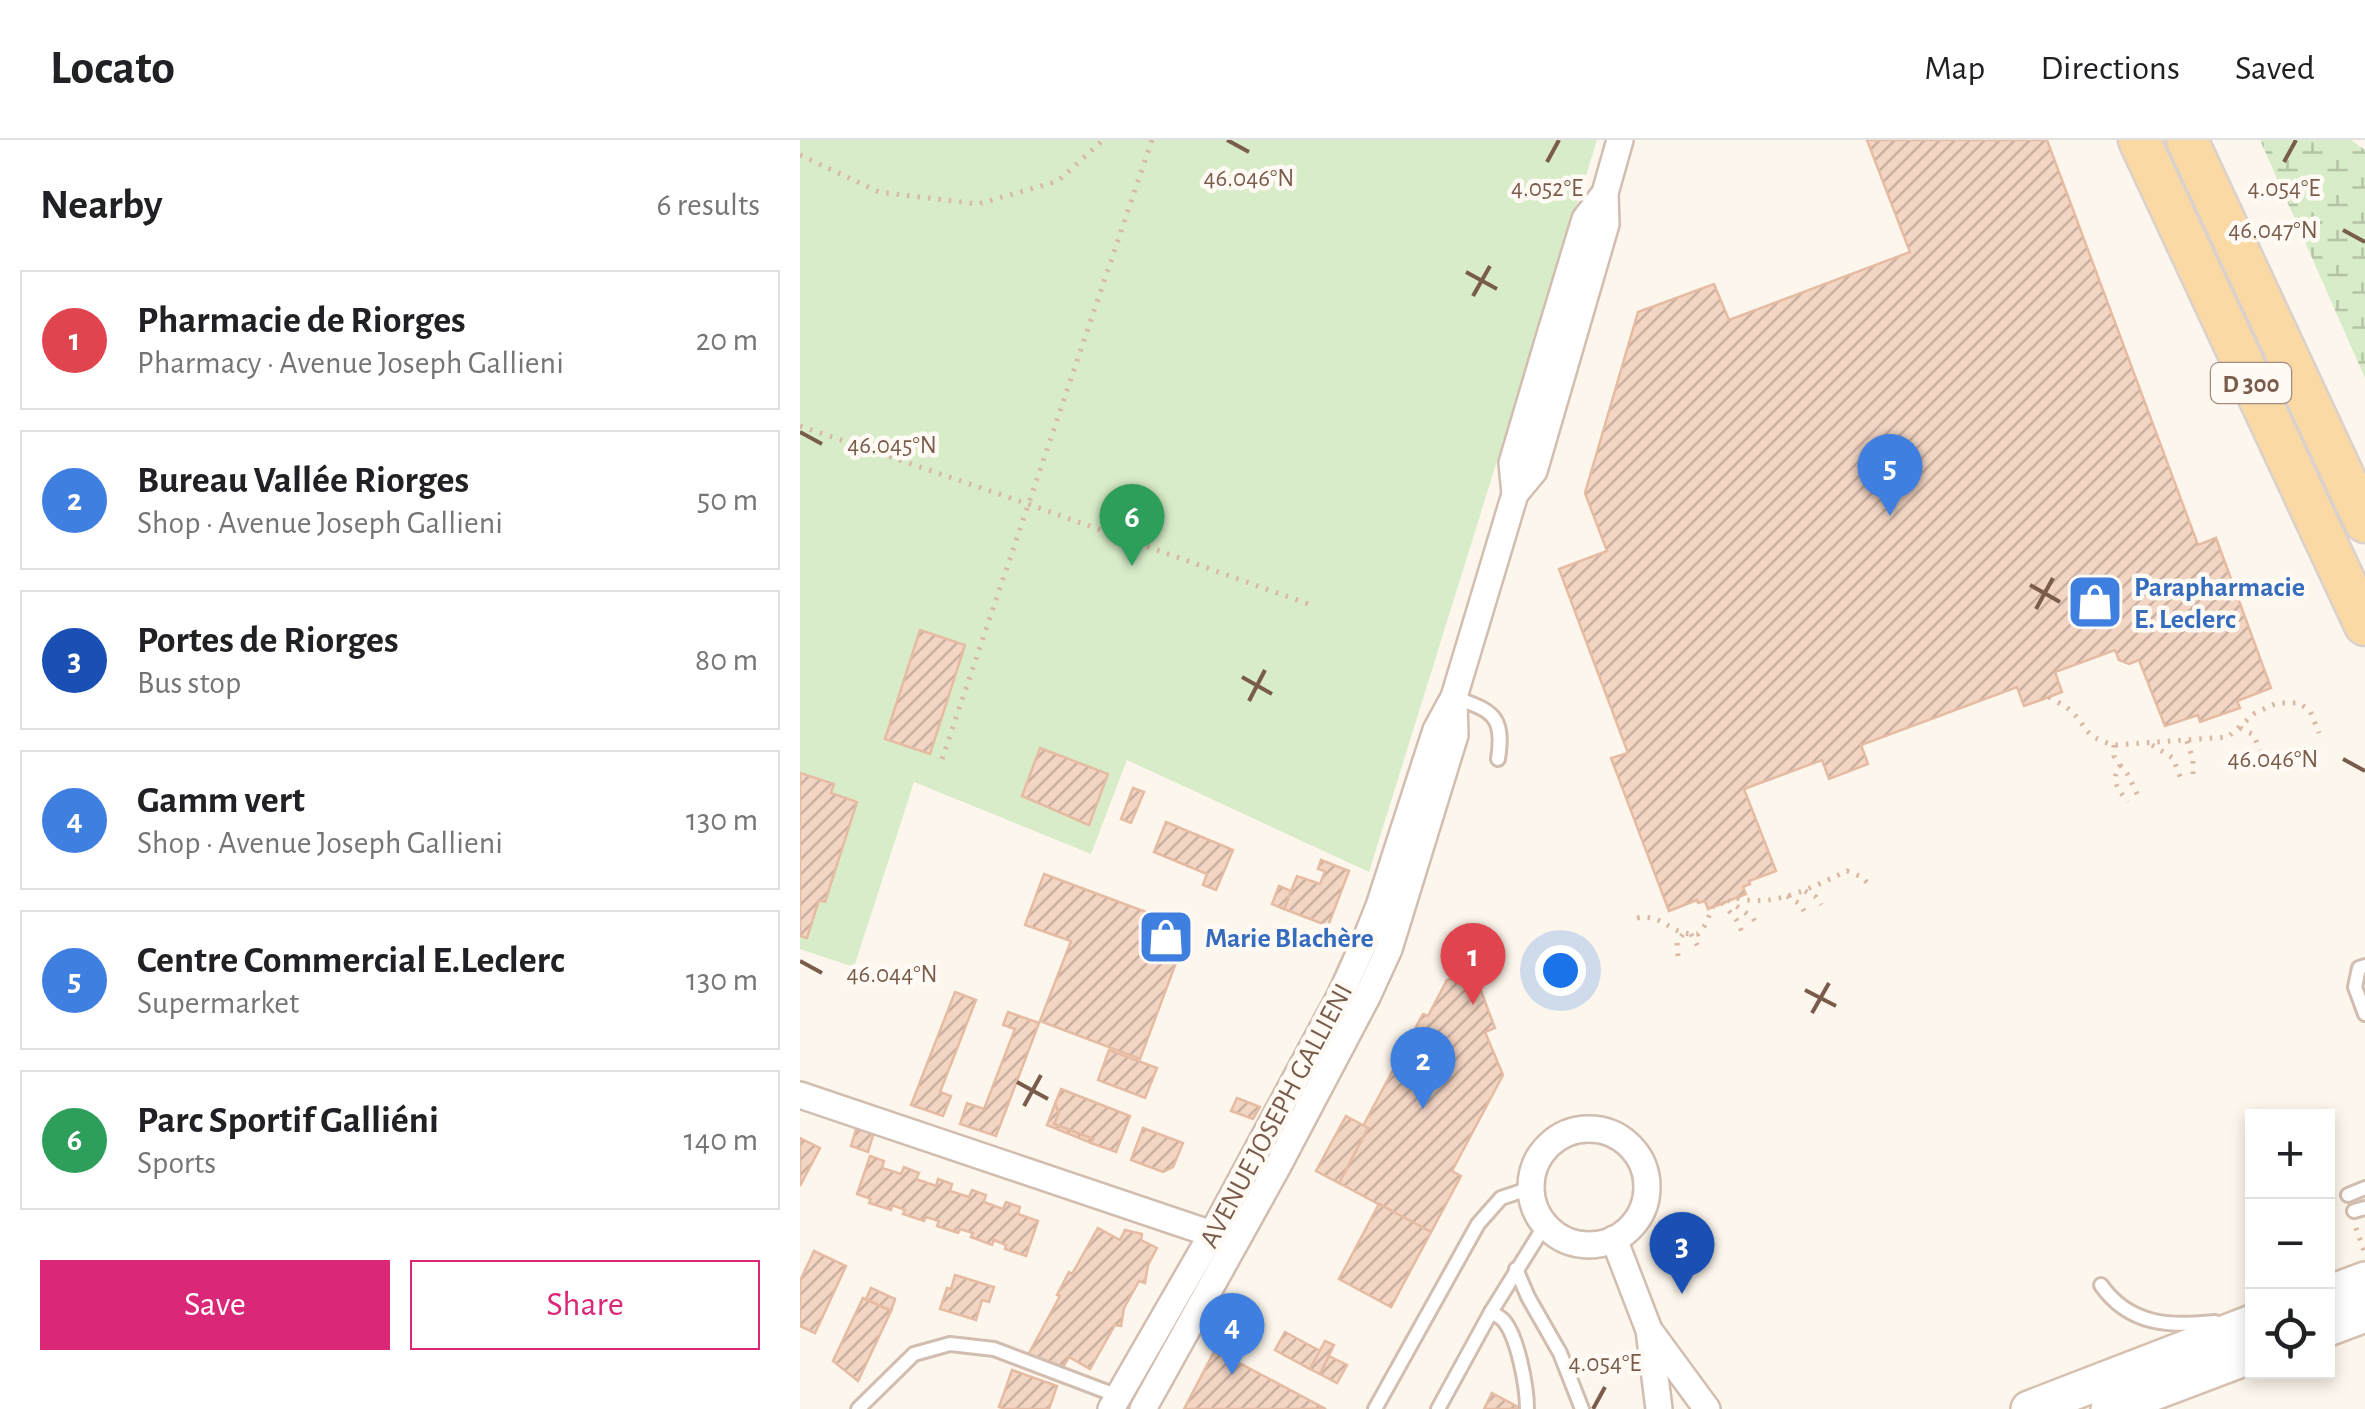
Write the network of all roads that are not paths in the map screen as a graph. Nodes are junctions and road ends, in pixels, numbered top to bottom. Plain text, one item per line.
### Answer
1 (1620, 140) edge
2 (2139, 140) edge
3 (2187, 140) edge
4 (2365, 522) edge
5 (2365, 625) edge
6 (1454, 698) junction
7 (1498, 759) dead end
8 (2365, 966) edge
9 (2365, 1014) edge
10 (800, 1094) edge
11 (1531, 1188) junction
12 (2365, 1188) edge
13 (2348, 1194) dead end
14 (1544, 1225) junction
15 (1614, 1239) junction
16 (1222, 1240) junction
17 (1516, 1269) junction
18 (2365, 1280) edge
19 (2101, 1284) dead end
20 (2335, 1291) edge
21 (1491, 1312) junction
22 (2365, 1314) edge
23 (2245, 1321) edge
24 (2245, 1323) edge
25 (2335, 1325) edge
26 (1648, 1330) junction
27 (2245, 1359) edge
28 (1115, 1402) edge
29 (858, 1409) edge
30 (1143, 1409) edge
31 (1375, 1409) edge
32 (1438, 1409) edge
33 (1526, 1409) edge
34 (1582, 1409) edge
35 (1660, 1409) edge
36 (1707, 1409) edge
37 (2028, 1409) edge
38 (2109, 1409) edge

1 - 6 street, AVENUE JOSEPH GALLIENI
2 - 5 main road, D 300
3 - 4 main road, D 300
6 - 7 lane
6 - 16 street, AVENUE JOSEPH GALLIENI
8 - 9 lane
10 - 16 street
11 - 14 street
11 - 15 street
11 - 31 lane
12 - 13 lane
14 - 15 street
14 - 17 lane
15 - 26 street
16 - 28 street, AVENUE JOSEPH GALLIENI
16 - 30 street, AVENUE JOSEPH GALLIENI
17 - 21 lane
17 - 34 lane
18 - 20 street
19 - 23 lane
21 - 32 lane
21 - 33 lane
22 - 25 street
24 - 37 street
26 - 35 street
26 - 36 street
27 - 38 street
28 - 29 lane

